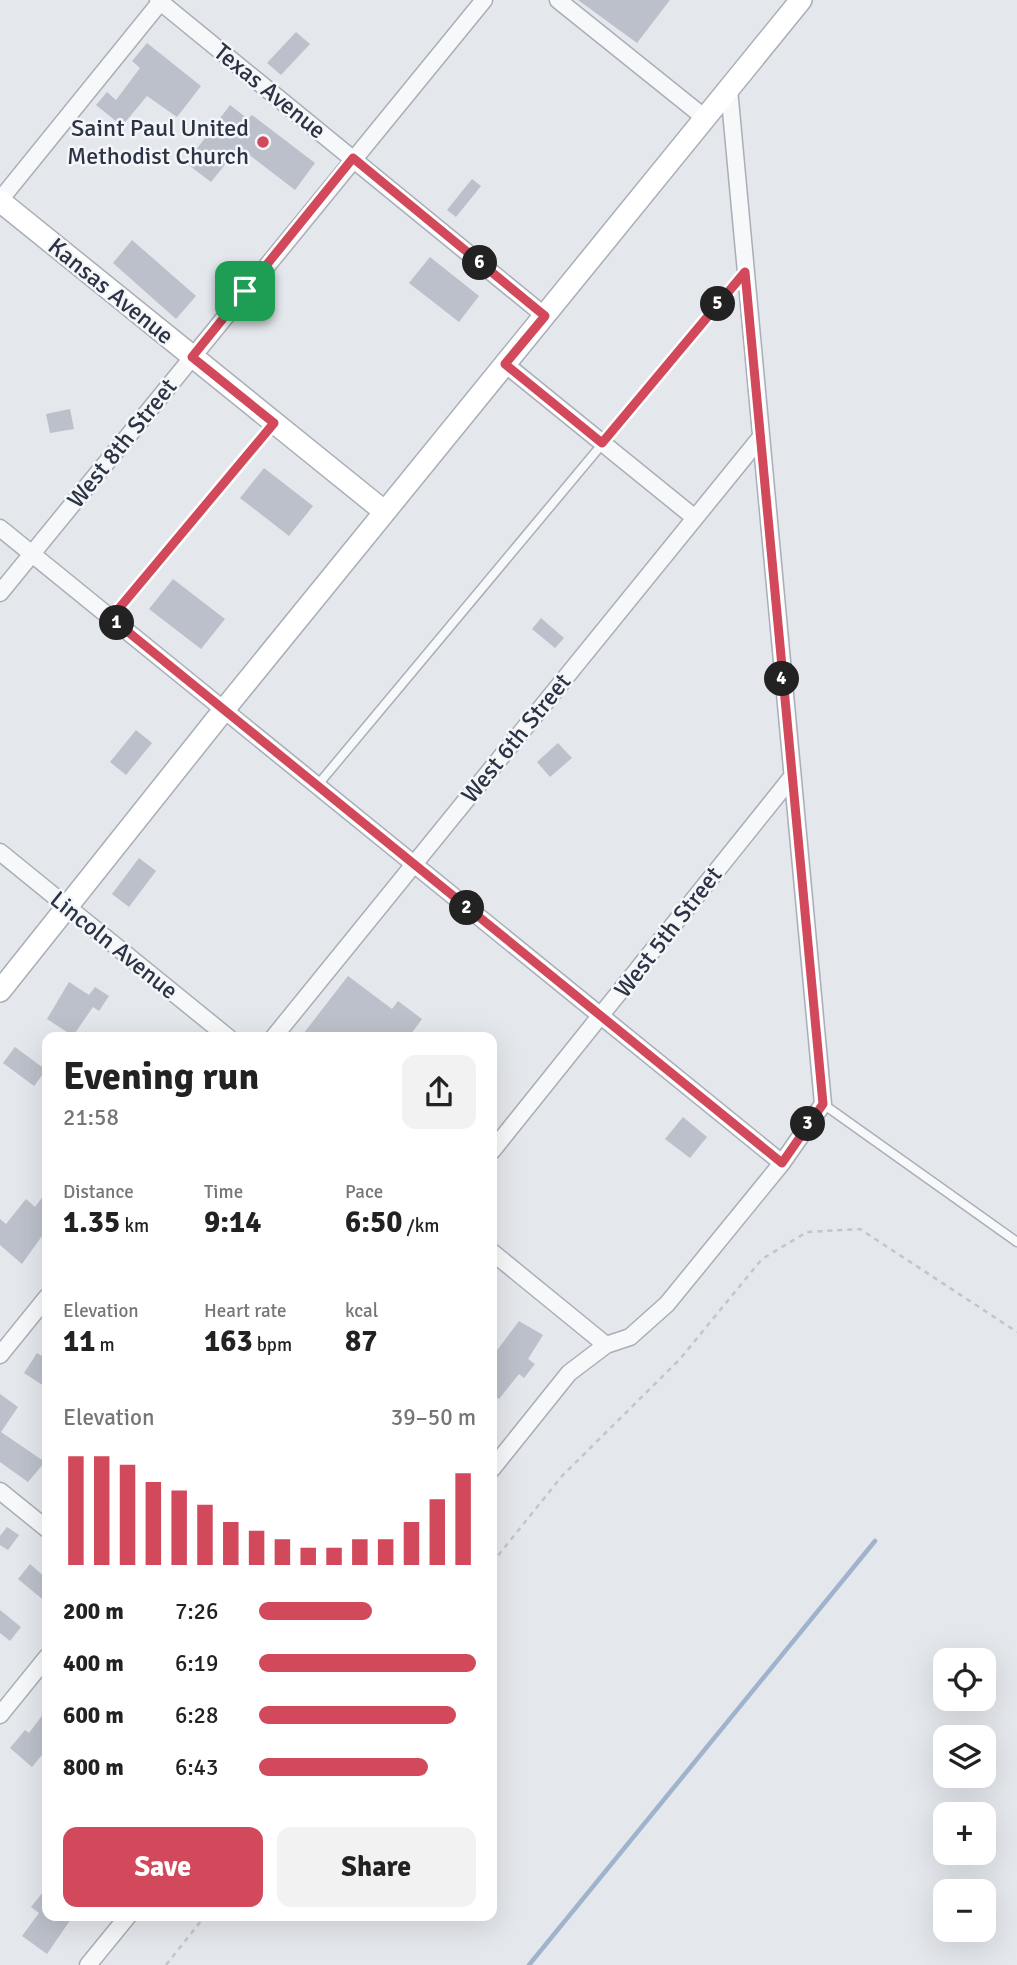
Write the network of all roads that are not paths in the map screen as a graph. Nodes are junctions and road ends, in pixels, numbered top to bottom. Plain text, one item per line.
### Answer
1 (484, 0) edge
2 (558, 0) edge
3 (801, 0) edge
4 (160, 1) edge
5 (729, 89) junction
6 (705, 118) junction
7 (353, 158) junction
8 (0, 200) edge
9 (745, 272) junction
10 (545, 316) junction
11 (192, 357) junction
12 (505, 364) junction
13 (274, 423) junction
14 (760, 438) junction
15 (602, 443) junction
16 (385, 513) junction
17 (695, 518) junction
18 (0, 528) edge
19 (32, 554) junction
20 (0, 593) edge
21 (111, 618) junction
22 (223, 711) junction
23 (790, 778) junction
24 (316, 787) junction
25 (0, 852) edge
26 (414, 864) junction
27 (68, 907) junction
28 (0, 991) edge
29 (601, 1017) junction
30 (222, 1032) edge
31 (278, 1032) edge
32 (823, 1104) junction
33 (497, 1145) edge
34 (782, 1163) junction
35 (1017, 1242) edge
36 (497, 1256) edge
37 (42, 1303) edge
38 (606, 1345) junction
39 (0, 1355) edge
40 (497, 1463) edge
41 (0, 1491) edge
42 (42, 1525) edge
43 (42, 1663) edge
44 (0, 1715) edge
45 (124, 1921) edge
46 (88, 1965) edge

1 - 7 street, West 8th Street
2 - 6 street
3 - 5 main road
4 - 7 street, Texas Avenue
4 - 8 street
5 - 6 main road
5 - 9 street
6 - 10 main road
7 - 10 street, Texas Avenue
7 - 11 street, West 8th Street
8 - 11 main road, Kansas Avenue
9 - 14 street
9 - 15 lane
10 - 12 main road
11 - 13 main road, Kansas Avenue
11 - 19 street, West 8th Street
12 - 15 street
12 - 16 main road
13 - 16 main road, Kansas Avenue
13 - 21 lane
14 - 17 street, West 6th Street
14 - 23 street
15 - 17 street
15 - 24 lane
16 - 22 main road
17 - 26 street, West 6th Street
18 - 19 street
19 - 20 street, West 8th Street
19 - 21 street
21 - 22 street
22 - 24 street
22 - 27 main road
23 - 29 street, West 5th Street
23 - 32 street
24 - 26 street
25 - 27 street, Lincoln Avenue
26 - 29 street
26 - 31 street, West 6th Street
27 - 28 main road
27 - 30 street, Lincoln Avenue
29 - 33 street, West 5th Street
29 - 34 street
32 - 34 street
32 - 35 lane
34 - 38 street
36 - 38 street
37 - 39 street
38 - 40 street
41 - 42 street
43 - 44 street
45 - 46 street

